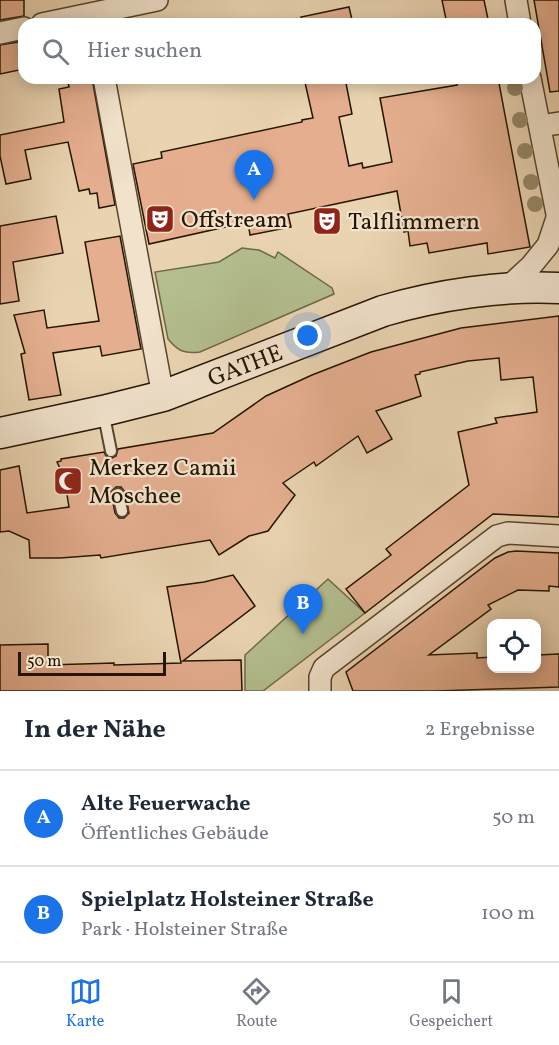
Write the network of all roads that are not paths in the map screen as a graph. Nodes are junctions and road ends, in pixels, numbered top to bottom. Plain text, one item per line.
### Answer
1 (157, 0) edge
2 (516, 0) edge
3 (92, 13) edge
4 (69, 18) edge
5 (519, 18) edge
6 (18, 29) edge
7 (0, 33) edge
8 (105, 84) edge
9 (533, 84) edge
10 (549, 125) edge
11 (558, 221) edge
12 (559, 288) edge
13 (506, 289) junction
14 (163, 396) junction
15 (103, 411) junction
16 (0, 433) edge
17 (111, 451) dead end
18 (118, 494) dead end
19 (122, 511) dead end
20 (559, 536) edge
21 (320, 691) edge

1 - 3 street
2 - 5 street
3 - 4 street
6 - 7 street
8 - 14 street
9 - 10 street
10 - 11 street
11 - 13 street
12 - 13 main road, GATHE
13 - 14 main road, GATHE
14 - 15 main road, GATHE
15 - 16 main road, GATHE
15 - 17 lane
18 - 19 lane
20 - 21 street

